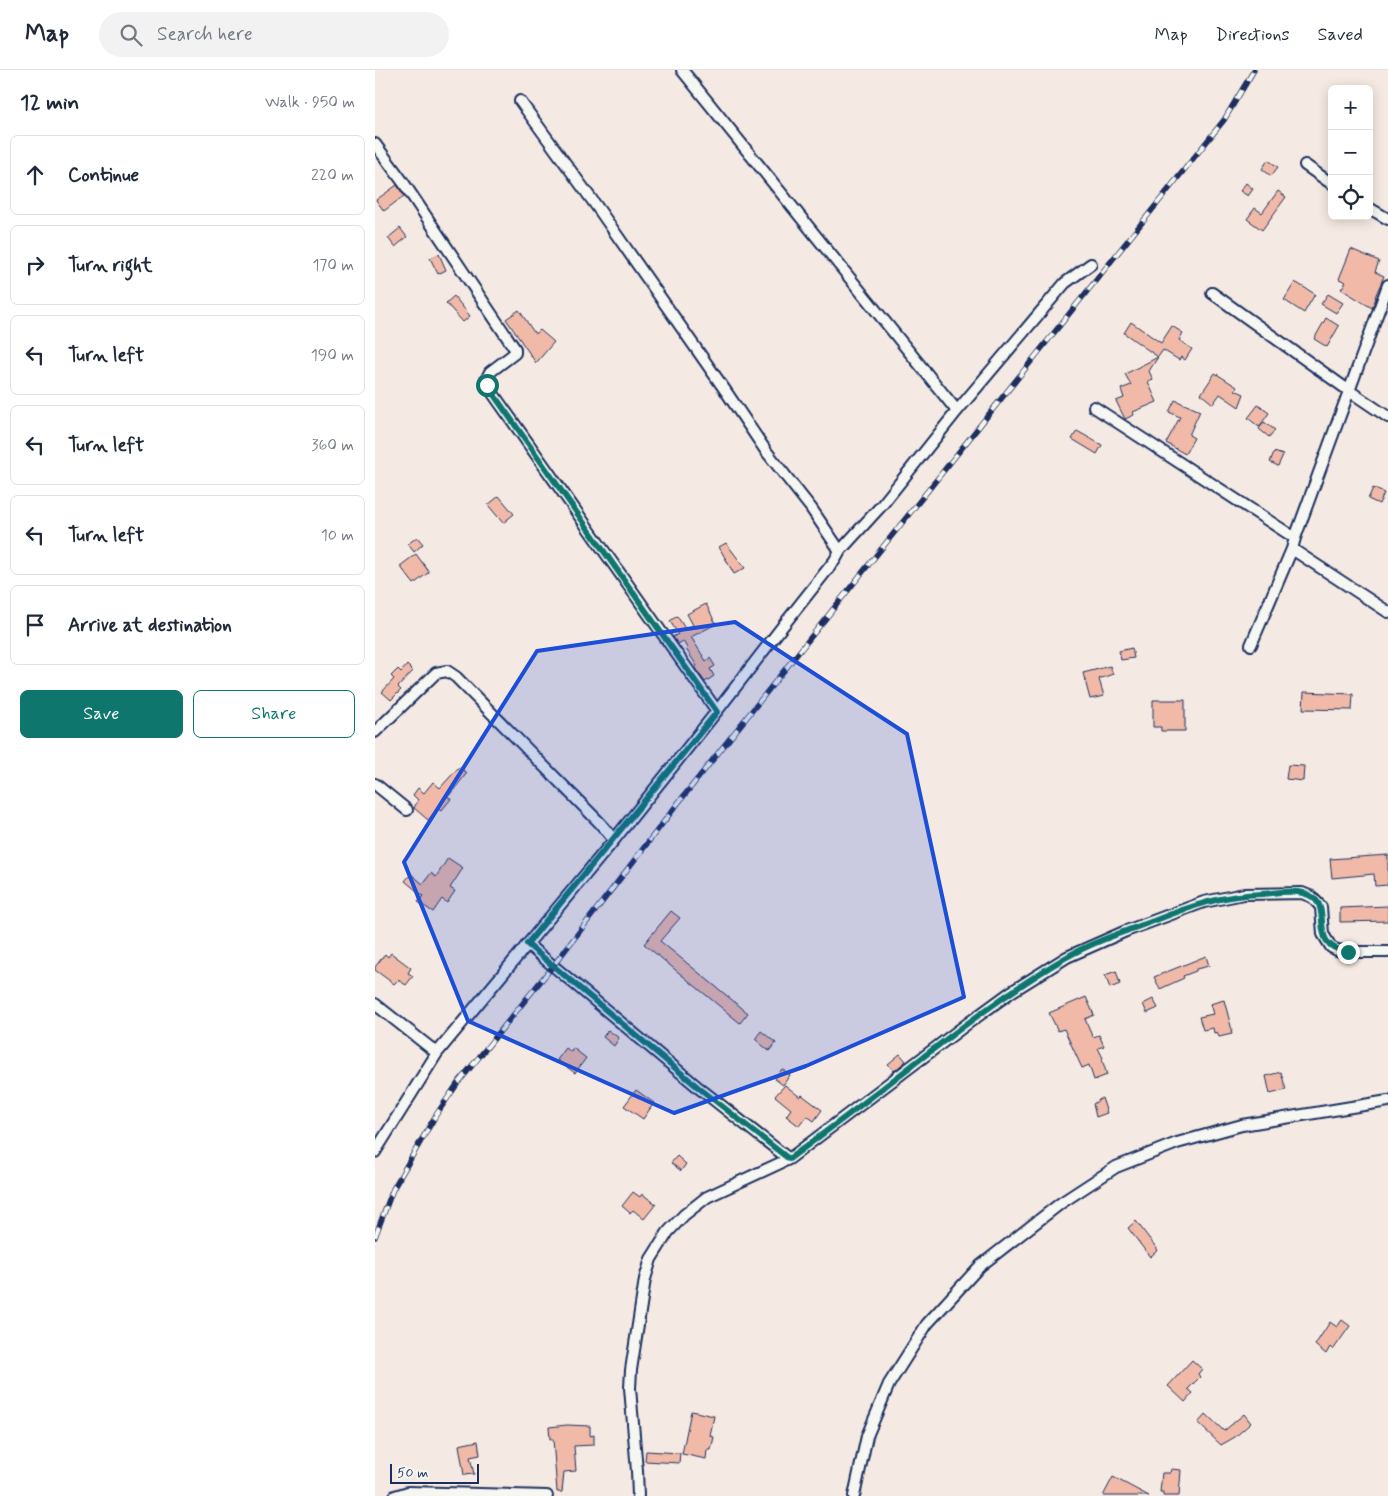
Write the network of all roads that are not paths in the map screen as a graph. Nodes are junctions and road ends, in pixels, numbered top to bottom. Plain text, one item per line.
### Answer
1 (682, 70) edge
2 (520, 101) dead end
3 (375, 144) edge
4 (1305, 166) dead end
5 (1328, 181) edge
6 (1373, 210) edge
7 (1388, 219) edge
8 (1091, 264) dead end
9 (1388, 284) edge
10 (1212, 293) dead end
11 (1348, 390) junction
12 (1094, 407) dead end
13 (957, 411) junction
14 (1388, 417) edge
15 (1295, 538) junction
16 (1292, 549) junction
17 (840, 551) junction
18 (1388, 612) edge
19 (1251, 645) dead end
20 (717, 712) junction
21 (375, 732) edge
22 (375, 784) edge
23 (407, 810) dead end
24 (614, 840) junction
25 (527, 944) junction
26 (1388, 952) edge
27 (375, 1004) edge
28 (437, 1053) junction
29 (1388, 1101) edge
30 (375, 1152) edge
31 (789, 1159) junction
32 (395, 1496) edge
33 (547, 1496) edge
34 (638, 1496) edge
35 (854, 1496) edge

1 - 13 street
2 - 17 street
3 - 20 street
4 - 5 street
6 - 7 street
8 - 13 street
9 - 11 street
10 - 11 street
11 - 14 street
11 - 15 street
12 - 15 street
13 - 17 street
15 - 16 street
16 - 18 street
16 - 19 street
17 - 20 street
20 - 24 street
21 - 24 street
22 - 23 street
24 - 25 street
25 - 28 street
25 - 31 street
26 - 31 street
27 - 28 street
28 - 30 street
29 - 35 street
31 - 34 street
32 - 33 street

